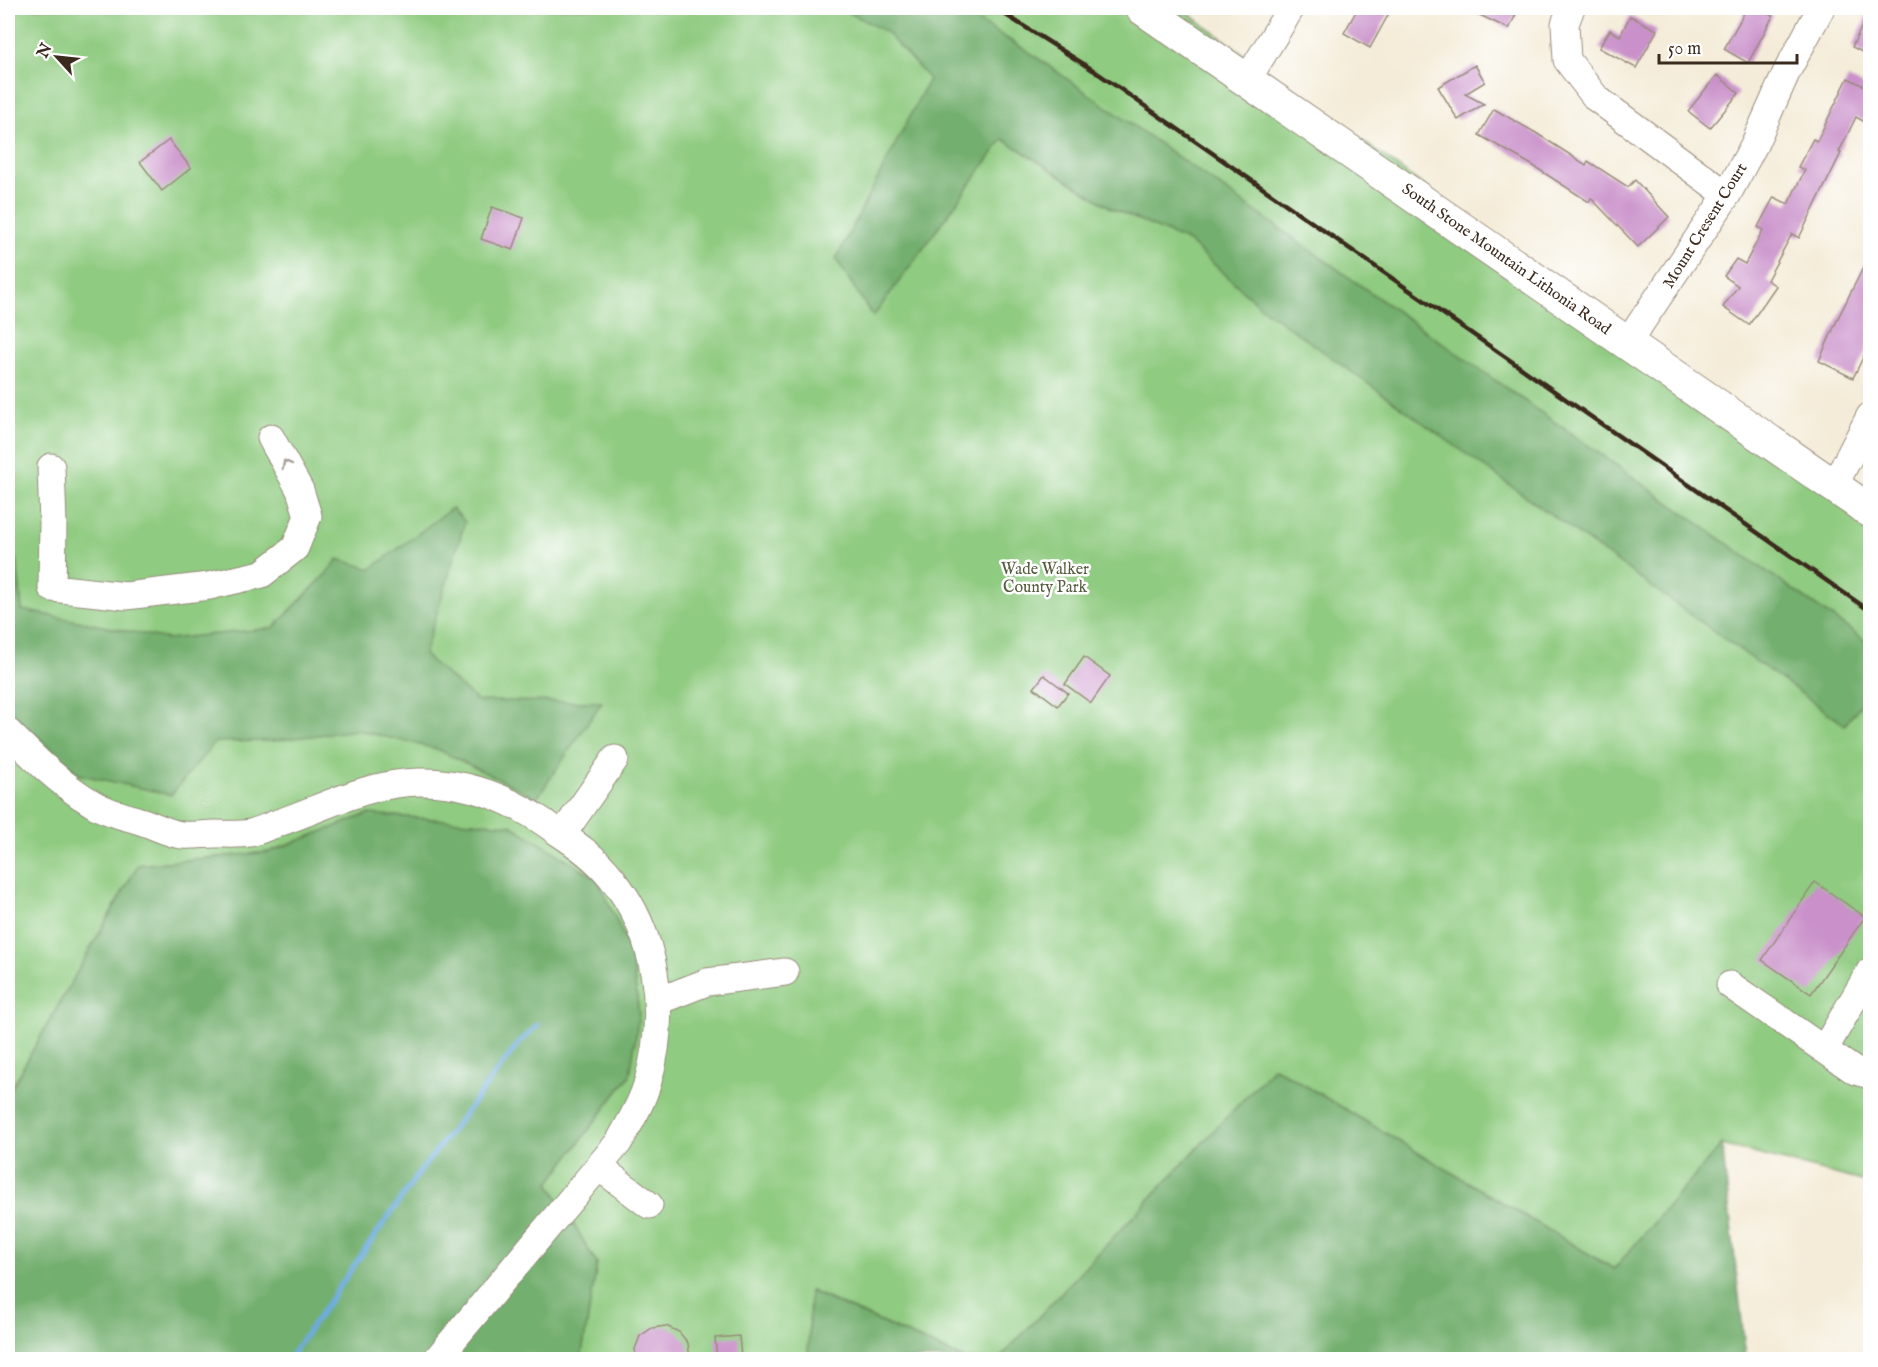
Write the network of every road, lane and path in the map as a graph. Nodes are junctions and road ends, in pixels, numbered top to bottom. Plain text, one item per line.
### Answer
1 (1142, 8) edge
2 (1291, 8) edge
3 (1571, 8) edge
4 (1821, 8) edge
5 (1247, 80) junction
6 (1727, 195) junction
7 (1628, 342) junction
8 (1870, 416) edge
9 (271, 438) dead end
10 (51, 467) dead end
11 (1834, 486) junction
12 (1870, 511) edge
13 (8, 732) edge
14 (615, 759) dead end
15 (562, 834) junction
16 (1870, 971) edge
17 (785, 972) dead end
18 (1730, 986) dead end
19 (658, 1001) junction
20 (1824, 1050) junction
21 (1870, 1075) edge
22 (598, 1167) junction
23 (649, 1205) dead end
24 (436, 1359) edge

1 - 5 main road, South Stone Mountain Lithonia Road
2 - 5 street
3 - 6 street
4 - 6 street, Mount Cresent Court
5 - 7 main road, South Stone Mountain Lithonia Road
6 - 7 street, Mount Cresent Court
7 - 11 main road, South Stone Mountain Lithonia Road
8 - 11 street
10 -> 9 street
11 - 12 main road, South Stone Mountain Lithonia Road
13 - 15 street
14 - 15 street
15 - 19 street
16 - 20 street
17 - 19 street
18 - 20 street
19 - 22 street
20 - 21 street
22 - 23 street
22 - 24 street

